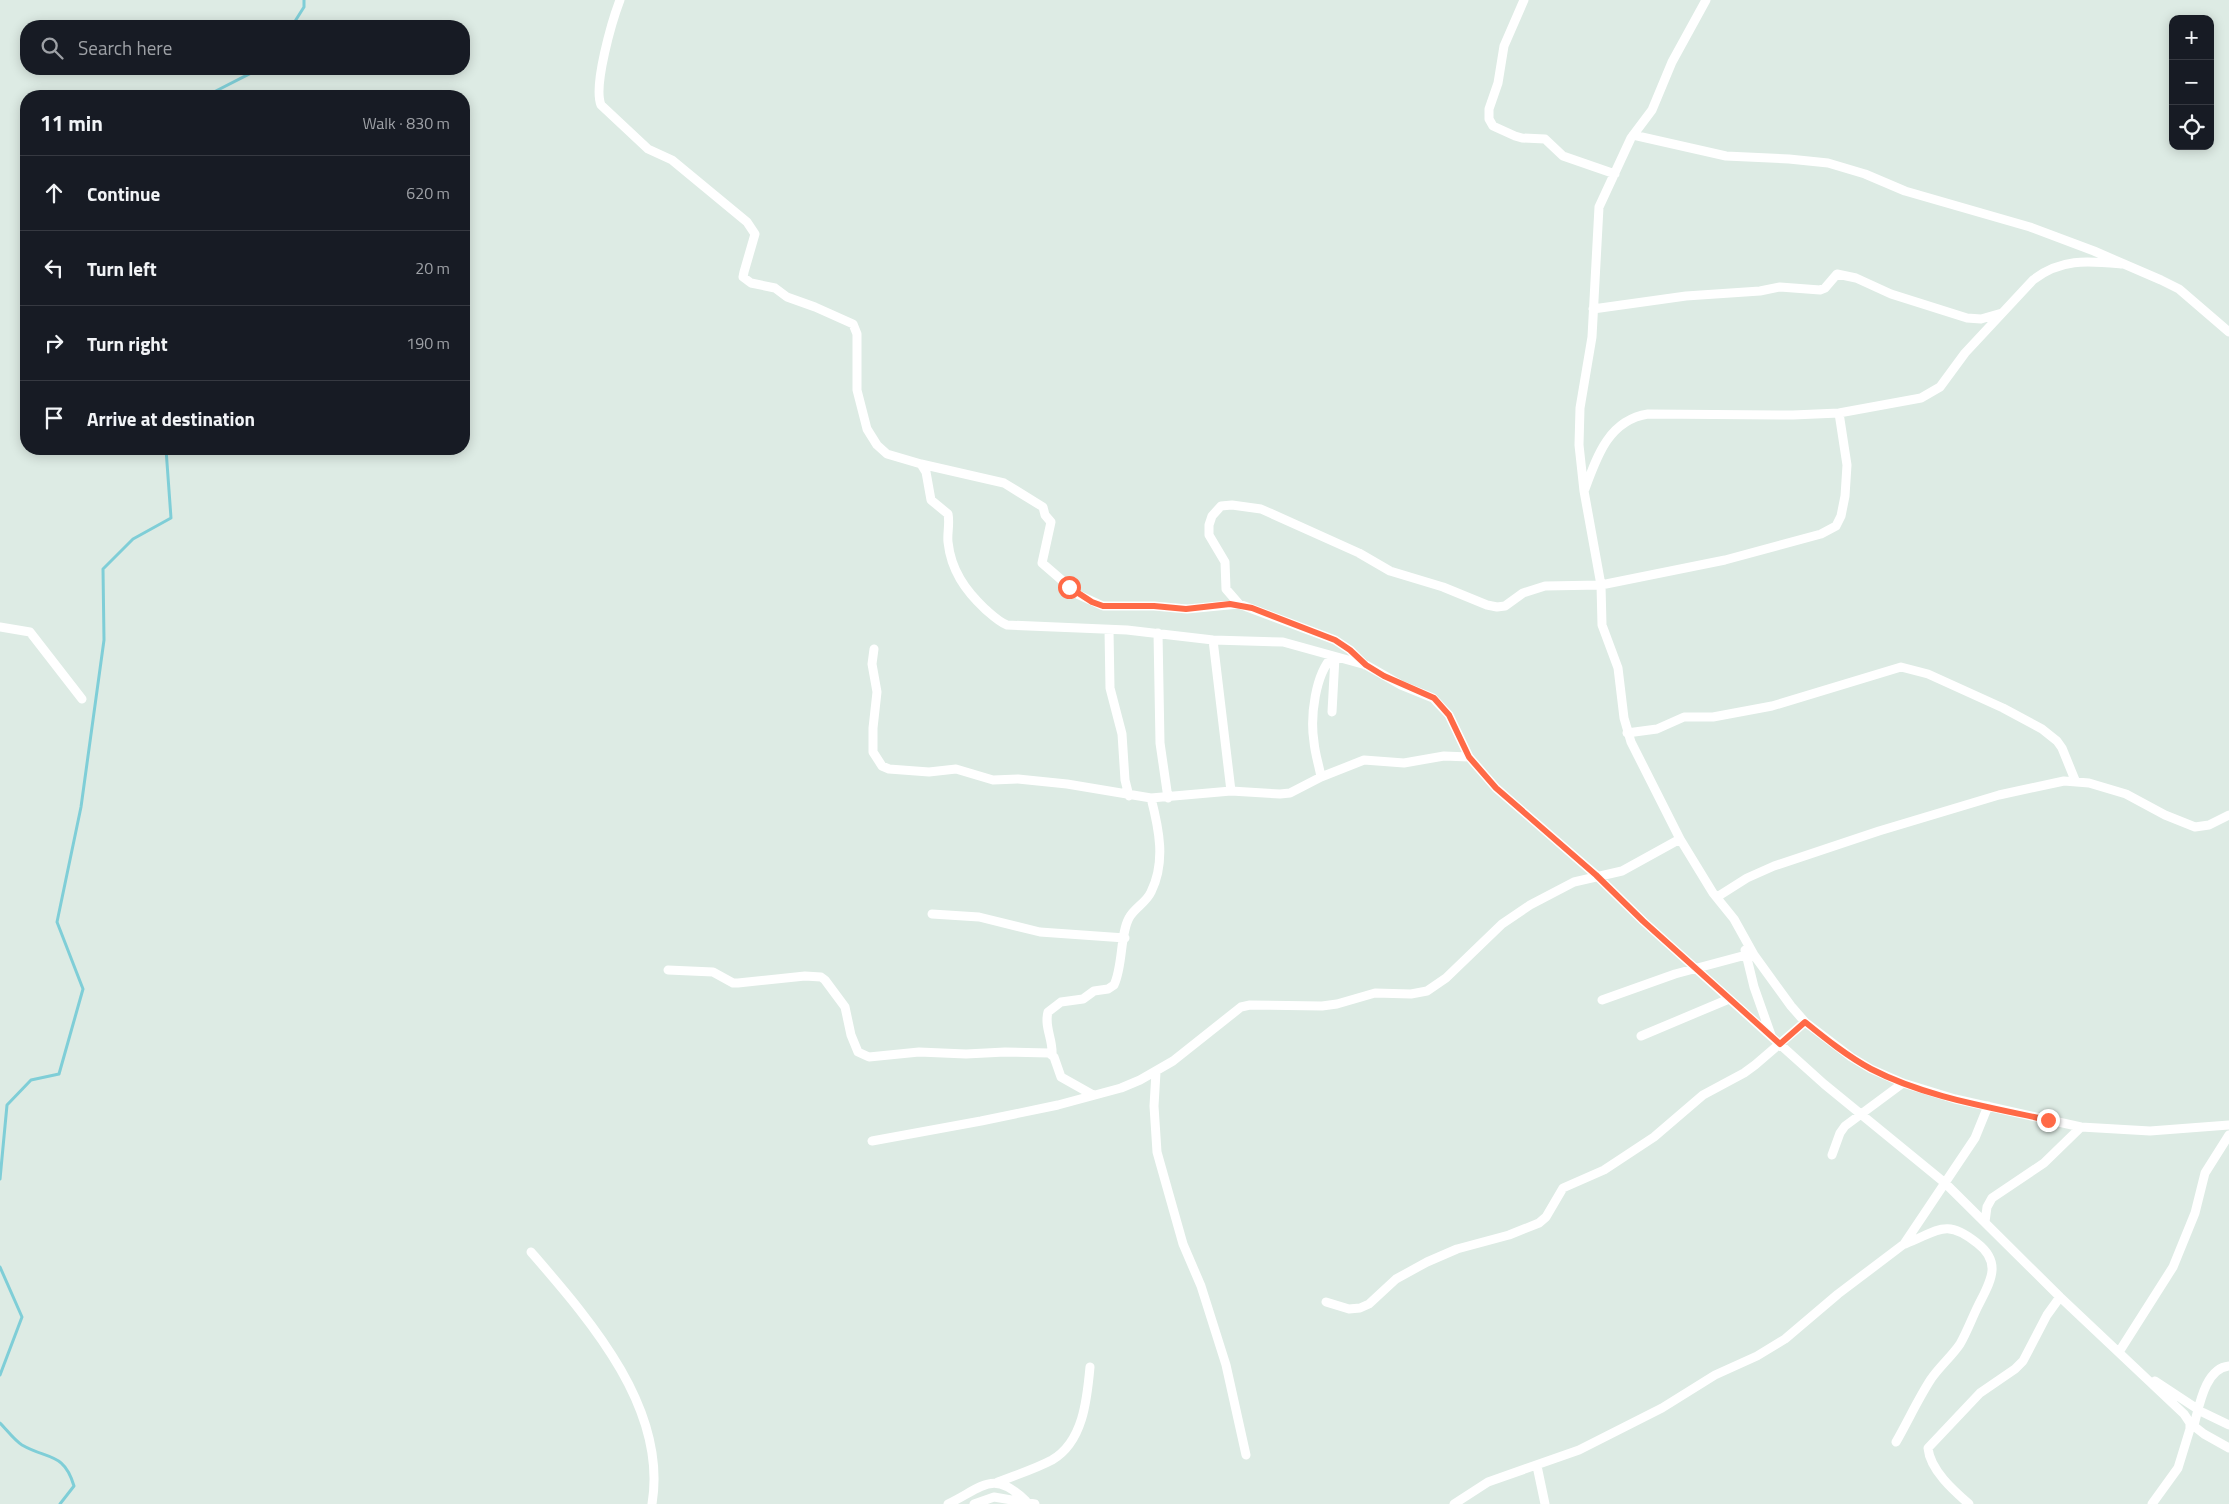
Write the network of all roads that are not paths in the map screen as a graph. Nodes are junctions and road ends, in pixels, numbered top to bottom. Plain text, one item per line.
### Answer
1 (620, 0) edge
2 (1524, 0) edge
3 (1706, 0) edge
4 (1633, 135) junction
5 (1615, 174) junction
6 (2122, 264) junction
7 (1593, 309) junction
8 (2004, 312) junction
9 (2229, 332) edge
10 (1839, 413) junction
11 (921, 464) junction
12 (1584, 491) junction
13 (1601, 584) junction
14 (1239, 604) junction
15 (0, 627) edge
16 (1109, 630) junction
17 (1158, 634) junction
18 (1213, 640) junction
19 (874, 649) dead end
20 (1334, 657) junction
21 (1366, 665) junction
22 (82, 698) dead end
23 (1332, 712) dead end
24 (1627, 732) junction
25 (1469, 757) junction
26 (1322, 777) junction
27 (2075, 780) junction
28 (1231, 792) junction
29 (1129, 796) junction
30 (1151, 798) junction
31 (1168, 798) junction
32 (2229, 815) edge
33 (1680, 838) junction
34 (1596, 875) junction
35 (1717, 897) junction
36 (932, 914) dead end
37 (1740, 930) junction
38 (1125, 938) junction
39 (1746, 956) junction
40 (1694, 968) junction
41 (668, 970) dead end
42 (1729, 999) junction
43 (1602, 1000) dead end
44 (1805, 1022) junction
45 (1641, 1036) dead end
46 (1771, 1036) junction
47 (1780, 1044) junction
48 (1052, 1054) junction
49 (1156, 1072) junction
50 (1902, 1083) junction
51 (1093, 1095) junction
52 (1988, 1106) junction
53 (1859, 1114) junction
54 (2229, 1126) edge
55 (2081, 1127) junction
56 (2229, 1135) edge
57 (872, 1141) dead end
58 (1832, 1155) dead end
59 (1944, 1183) junction
60 (1985, 1222) junction
61 (1904, 1244) junction
62 (531, 1252) dead end
63 (2060, 1297) junction
64 (1326, 1302) dead end
65 (2119, 1352) junction
66 (2229, 1366) edge
67 (1090, 1367) dead end
68 (2144, 1375) junction
69 (2198, 1410) junction
70 (2192, 1424) junction
71 (2229, 1425) edge
72 (1896, 1442) dead end
73 (2229, 1448) edge
74 (1246, 1455) dead end
75 (1537, 1466) junction
76 (998, 1482) junction
77 (1030, 1503) edge
78 (652, 1504) edge
79 (948, 1504) edge
80 (974, 1504) edge
81 (1454, 1504) edge
82 (1545, 1504) edge
83 (1970, 1504) edge
84 (2152, 1504) edge

1 - 11 street
2 - 5 street
3 - 4 street
4 - 5 street
4 - 6 street
5 - 7 street
6 - 8 street
6 - 9 street
7 - 8 street
7 - 12 street
8 - 10 street
10 - 12 street
10 - 13 street
11 - 14 street
11 - 16 street
12 - 13 street
13 - 14 street
13 - 24 street
14 - 21 street
15 - 22 street
16 - 17 street
16 - 29 street
17 - 18 street
17 - 31 street
18 - 20 street
18 - 28 street
19 - 29 street
20 - 21 street
20 - 23 street
20 - 26 street
21 - 25 street
24 - 27 street
24 - 33 street
25 - 26 street
25 - 34 street
26 - 28 street
27 - 32 street
27 - 35 street
28 - 31 street
29 - 30 street
30 - 31 street
30 - 38 street
33 - 34 street
33 - 35 street
34 - 40 street
34 - 49 street
35 - 37 street
36 - 38 street
37 - 39 street
37 - 44 street
38 - 48 street
39 - 40 street
39 - 46 street
40 - 42 street
40 - 43 street
41 - 48 street
42 - 45 street
42 - 46 street
44 - 47 street
44 - 50 street
46 - 47 street
47 - 53 street
47 - 64 street
48 - 51 street
49 - 51 street
49 - 74 street
50 - 52 street
50 - 53 street
51 - 57 street
52 - 55 street
52 - 59 street
53 - 58 street
53 - 59 street
54 - 55 street
55 - 60 street
56 - 65 street
59 - 60 street
59 - 61 street
60 - 63 street
61 - 72 street
61 - 75 street
62 - 78 street
63 - 65 street
63 - 83 street
65 - 68 street
66 - 69 street
67 - 76 street
68 - 69 street
68 - 70 street
69 - 70 street
69 - 71 street
70 - 73 street
70 - 84 street
75 - 81 street
75 - 82 street
76 - 77 street
76 - 79 street
77 - 80 street

